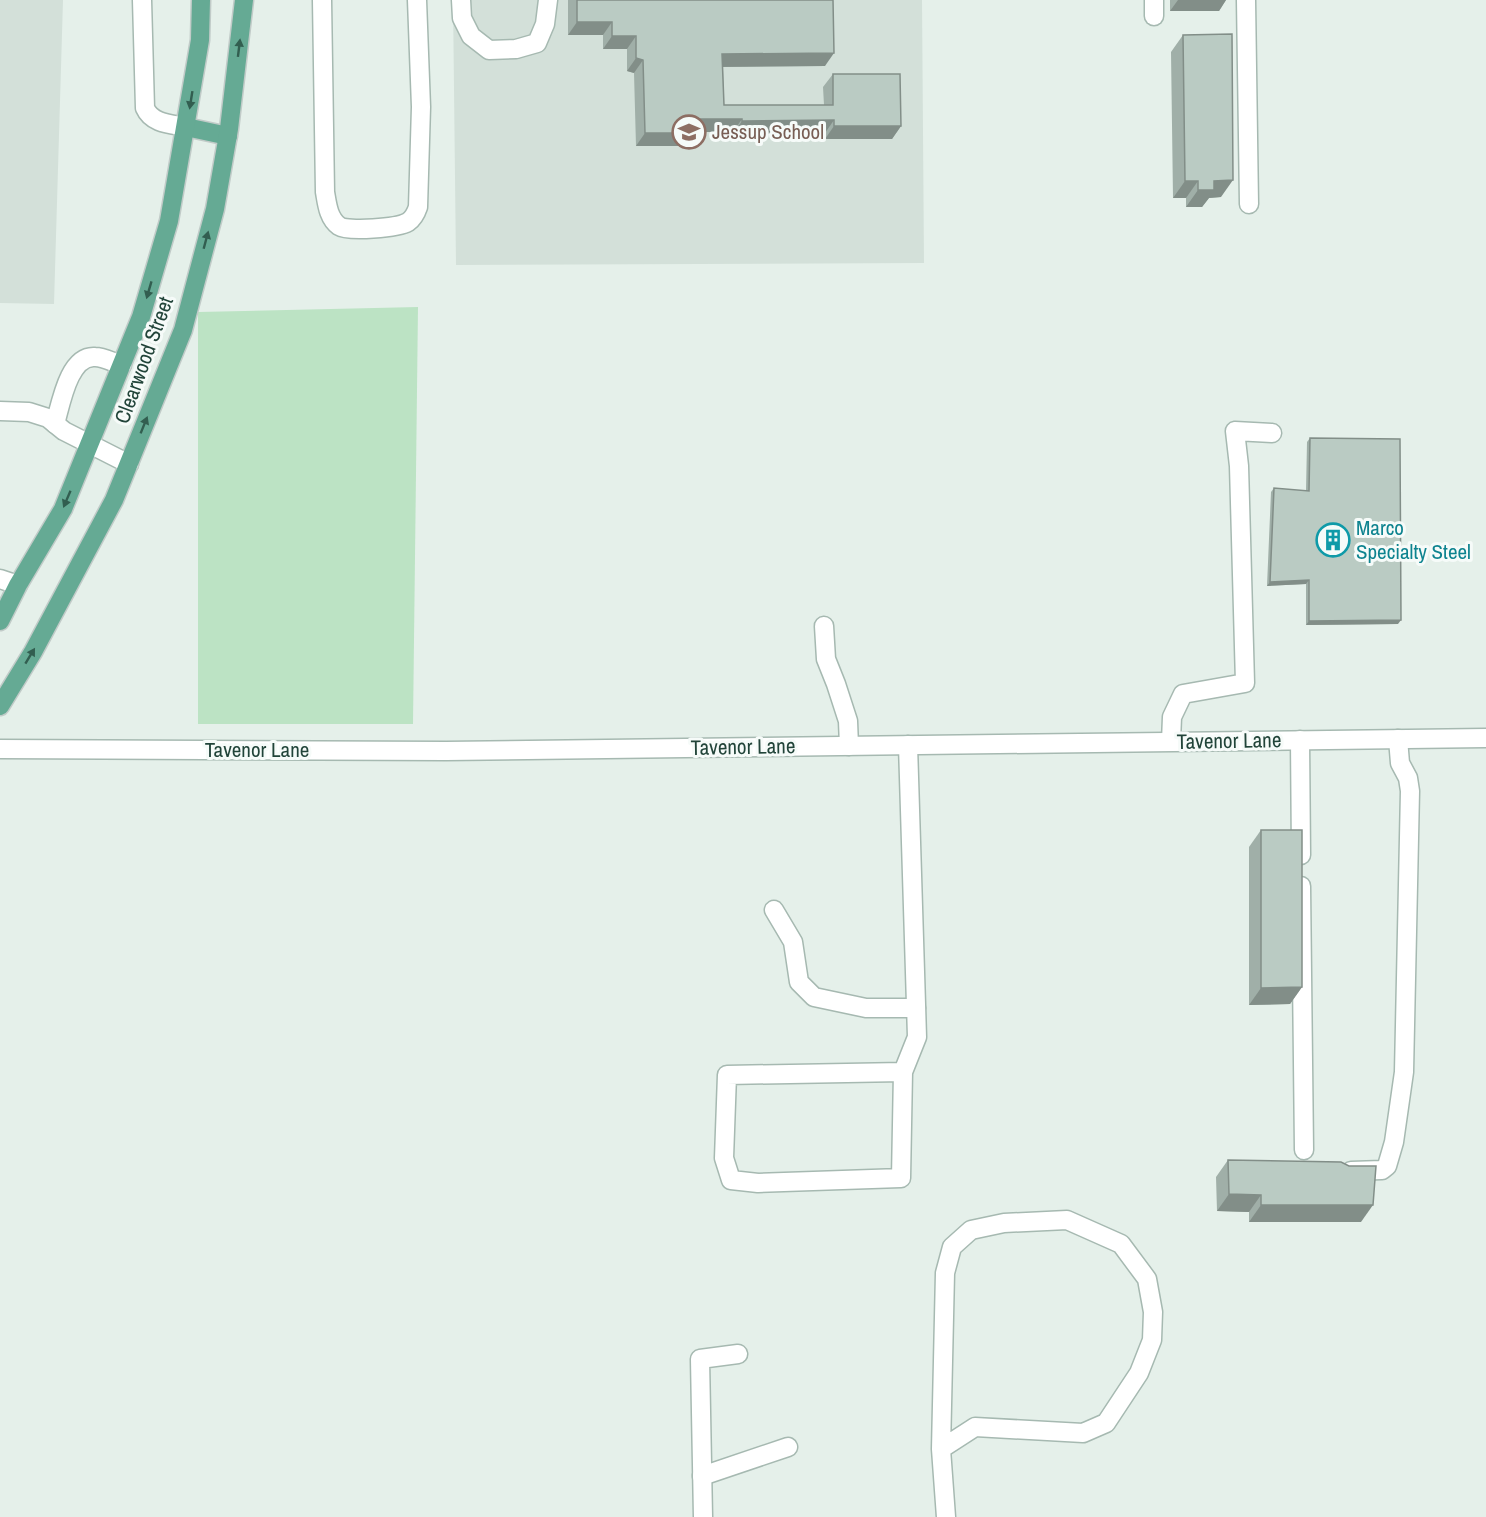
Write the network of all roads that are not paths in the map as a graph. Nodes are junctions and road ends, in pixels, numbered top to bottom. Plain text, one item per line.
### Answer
1 (142, 0) edge
2 (201, 0) edge
3 (244, 0) edge
4 (322, 0) edge
5 (417, 0) edge
6 (461, 0) edge
7 (548, 0) edge
8 (1246, 0) edge
9 (186, 127) junction
10 (228, 136) junction
11 (1249, 204) dead end
12 (122, 365) junction
13 (0, 411) edge
14 (55, 424) junction
15 (1272, 433) dead end
16 (90, 445) junction
17 (129, 464) junction
18 (0, 579) edge
19 (18, 585) junction
20 (0, 621) edge
21 (824, 626) dead end
22 (0, 706) edge
23 (1398, 738) junction
24 (1486, 738) edge
25 (1300, 740) junction
26 (1171, 741) junction
27 (908, 745) junction
28 (849, 746) junction
29 (0, 749) edge
30 (774, 910) dead end
31 (916, 1008) junction
32 (903, 1072) junction
33 (1304, 1150) dead end
34 (1337, 1172) edge
35 (738, 1354) dead end
36 (788, 1447) dead end
37 (941, 1449) junction
38 (702, 1476) junction
39 (703, 1517) edge
40 (946, 1517) edge

1 - 9 street
2 -> 9 main road, Clearwood Street
10 -> 3 main road, Clearwood Street
4 - 5 street
6 - 7 street
8 - 11 street
9 - 10 main road
9 -> 12 main road, Clearwood Street
17 -> 10 main road, Clearwood Street
12 - 14 street
12 - 16 main road, Clearwood Street
13 - 14 street
14 - 16 street
15 - 26 street
16 - 17 street
16 -> 19 main road, Clearwood Street
22 -> 17 main road, Clearwood Street
18 - 19 street
19 - 20 main road, Clearwood Street
21 - 28 street
23 - 24 street, Tavenor Lane
23 - 25 street, Tavenor Lane
23 - 34 street
25 - 26 street, Tavenor Lane
25 - 33 street
26 - 27 street, Tavenor Lane
27 - 28 street, Tavenor Lane
27 - 31 street
28 - 29 street, Tavenor Lane
30 - 31 street
31 - 32 street
32 - 32 street
35 - 38 street
36 - 38 street
37 - 37 street
37 - 40 street
38 - 39 street

